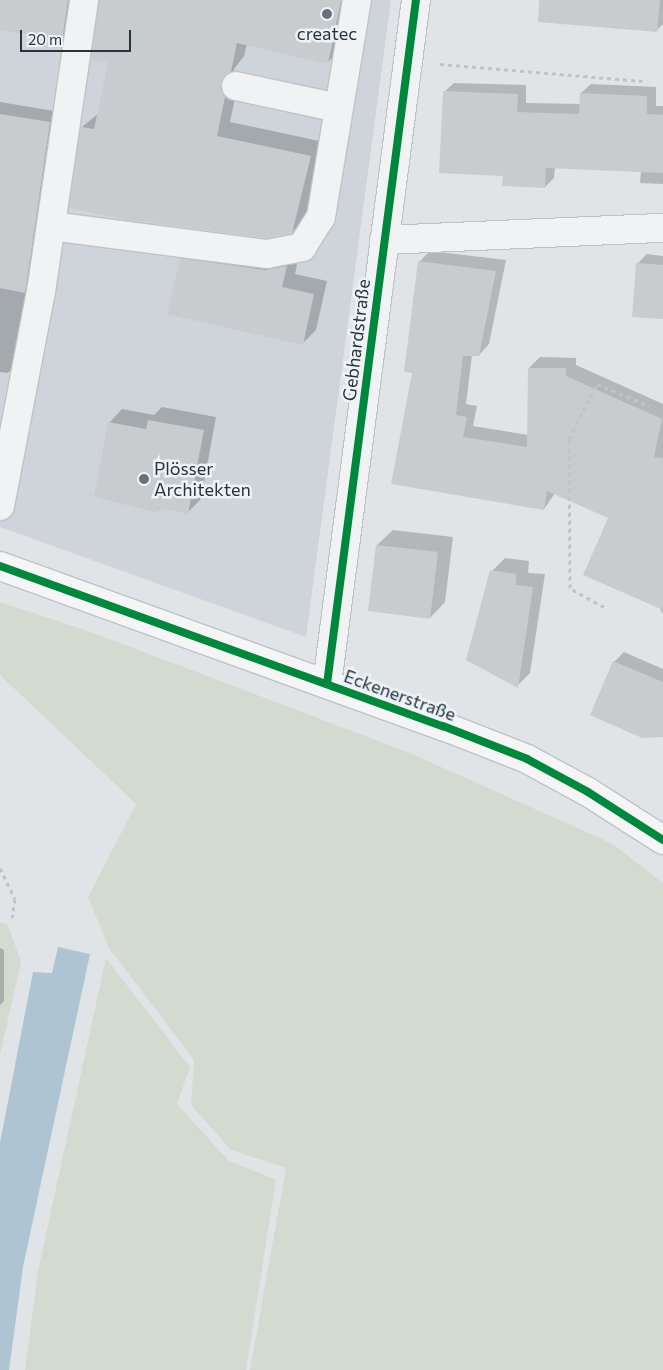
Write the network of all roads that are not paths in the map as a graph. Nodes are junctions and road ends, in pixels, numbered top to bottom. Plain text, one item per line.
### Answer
1 (84, 0) edge
2 (357, 0) edge
3 (416, 0) edge
4 (236, 86) dead end
5 (339, 108) junction
6 (51, 226) junction
7 (663, 228) edge
8 (384, 240) junction
9 (0, 506) edge
10 (0, 566) edge
11 (327, 684) junction
12 (663, 840) edge

1 - 6 street
2 - 5 street
3 - 8 street, Gebhardstraße
4 - 5 street
5 - 6 street
6 - 9 street
7 - 8 street
8 - 11 street, Gebhardstraße
10 - 11 main road, Eckenerstraße
11 - 12 main road, Eckenerstraße

